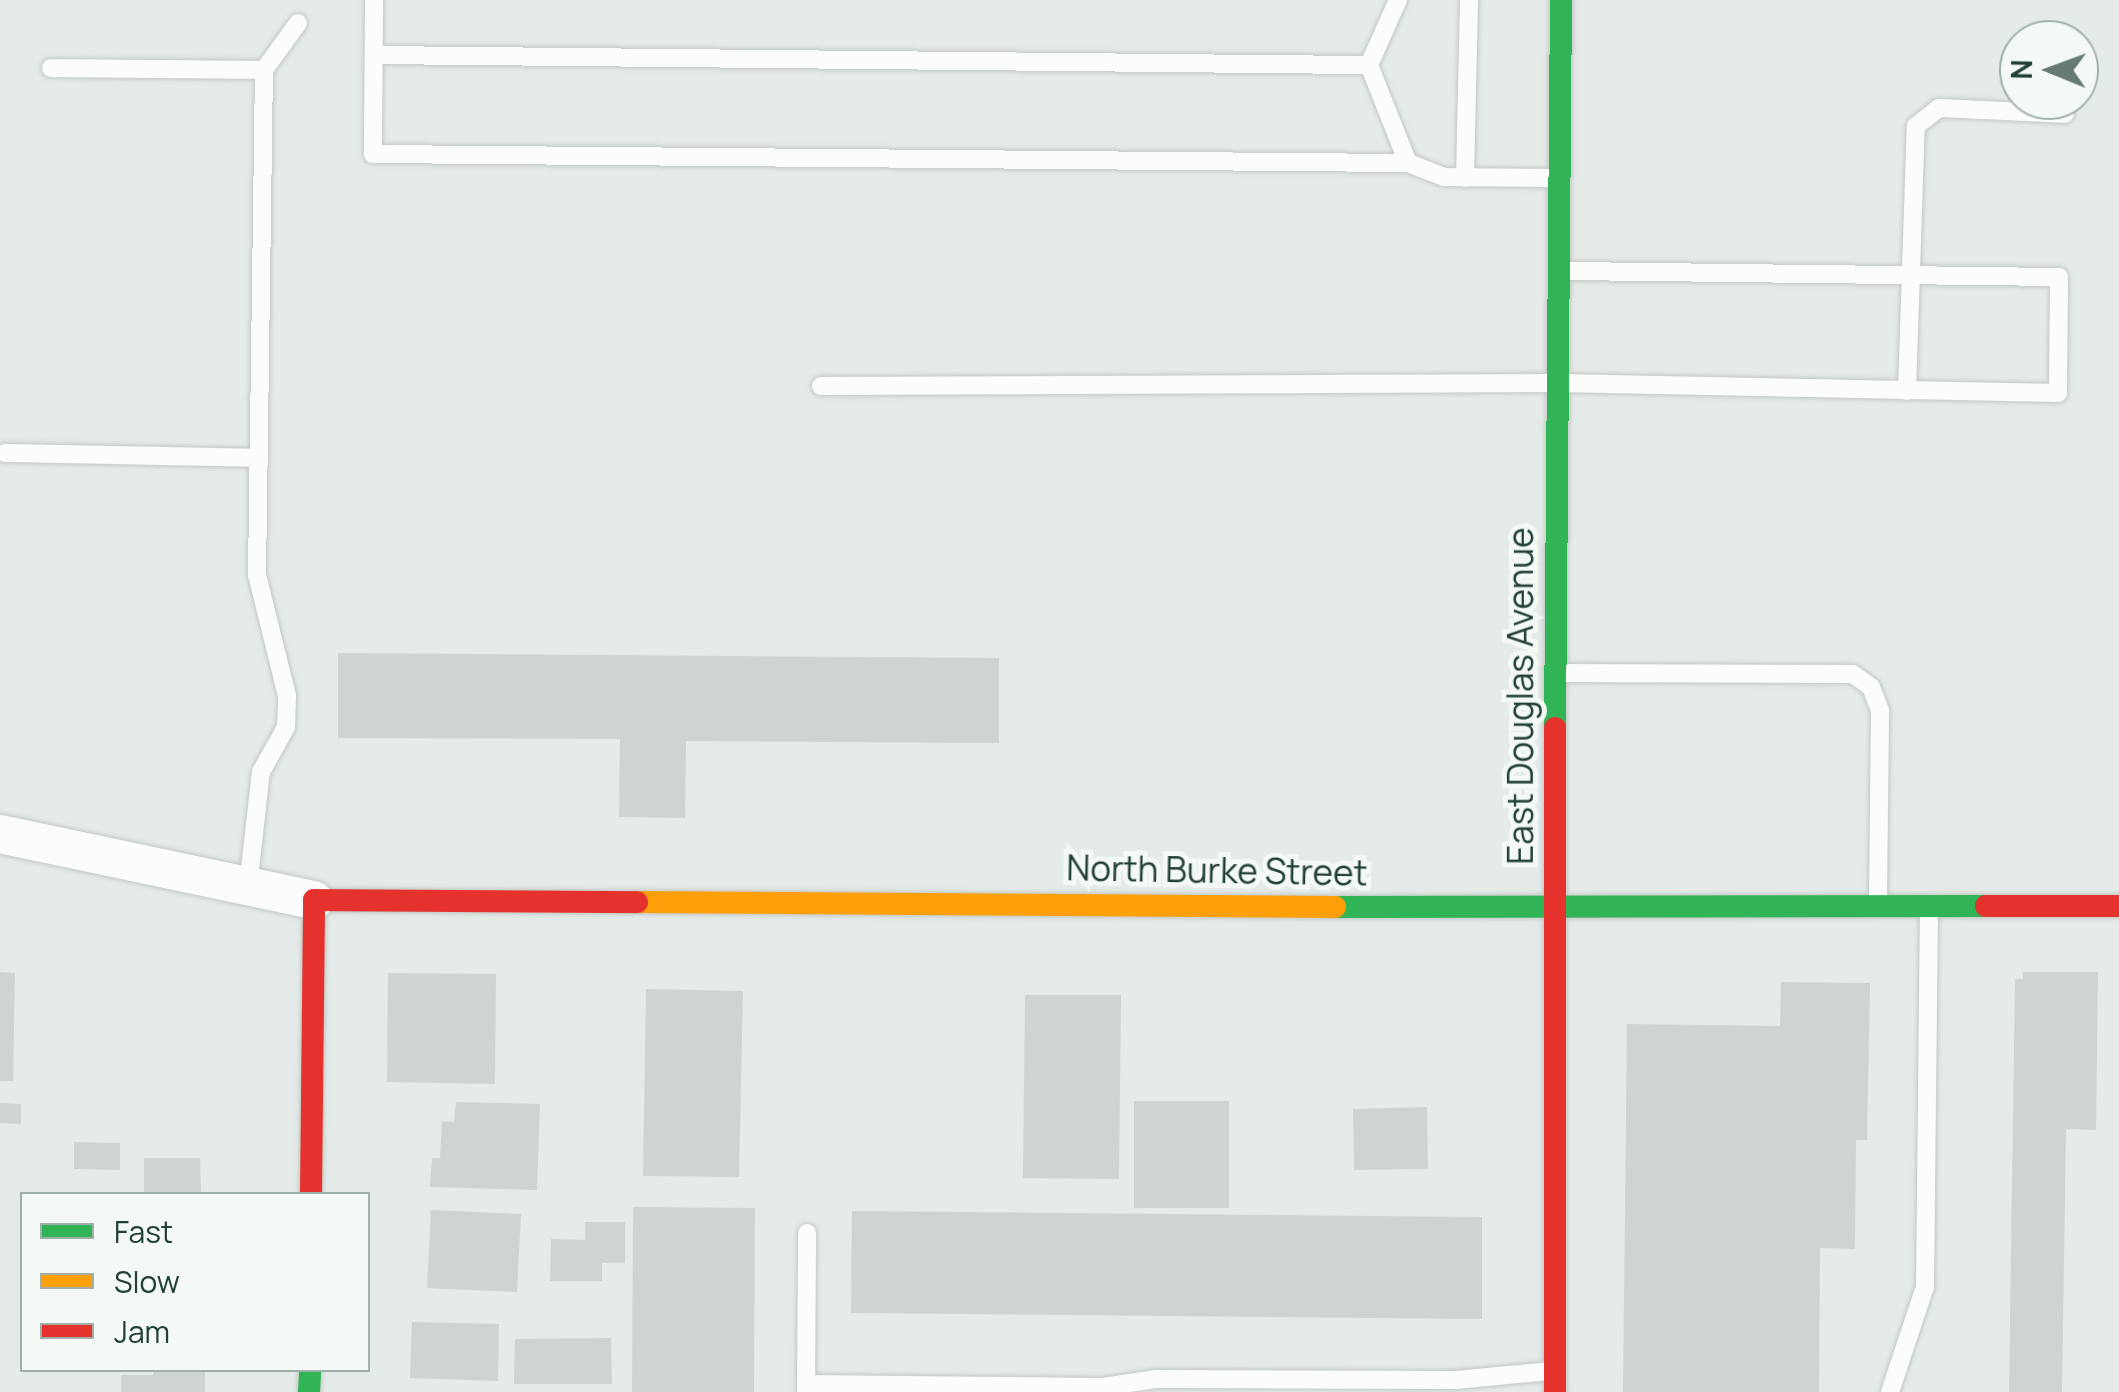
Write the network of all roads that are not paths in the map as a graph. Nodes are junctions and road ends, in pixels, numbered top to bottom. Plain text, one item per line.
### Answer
1 (374, 0) edge
2 (1398, 0) edge
3 (1469, 0) edge
4 (1561, 0) edge
5 (298, 24) dead end
6 (374, 55) junction
7 (1369, 65) junction
8 (51, 68) dead end
9 (264, 70) junction
10 (1999, 111) edge
11 (1408, 162) junction
12 (1464, 178) junction
13 (1560, 178) junction
14 (1559, 271) junction
15 (1910, 274) junction
16 (1558, 383) junction
17 (821, 386) dead end
18 (1908, 391) junction
19 (6, 453) dead end
20 (258, 458) junction
21 (1556, 673) junction
22 (0, 834) edge
23 (248, 887) junction
24 (314, 900) junction
25 (1878, 905) junction
26 (1930, 905) junction
27 (2119, 906) edge
28 (1553, 908) junction
29 (312, 1192) edge
30 (807, 1234) dead end
31 (1555, 1381) edge
32 (806, 1388) edge
33 (1890, 1392) edge

1 - 6 lane
2 - 7 lane
3 - 12 lane
4 - 13 street, East Douglas Avenue
5 - 9 lane
6 - 7 lane
6 - 11 lane
7 - 11 lane
8 - 9 lane
9 - 20 lane
10 - 15 lane
11 - 12 lane
12 - 13 lane
13 - 14 street, East Douglas Avenue
14 - 15 lane
14 - 16 street, East Douglas Avenue
15 - 18 lane
15 - 18 lane
16 - 17 lane
16 - 18 lane
16 - 21 street, East Douglas Avenue
19 - 20 lane
20 - 23 lane
21 - 25 lane
21 - 28 street, East Douglas Avenue
22 - 23 street
23 - 24 street
24 - 28 street, North Burke Street
24 - 29 street
25 - 26 street, North Burke Street
25 - 28 street, North Burke Street
26 - 27 street, North Burke Street
26 - 33 lane
28 - 31 street, East Douglas Avenue
30 - 32 lane
31 - 32 lane

